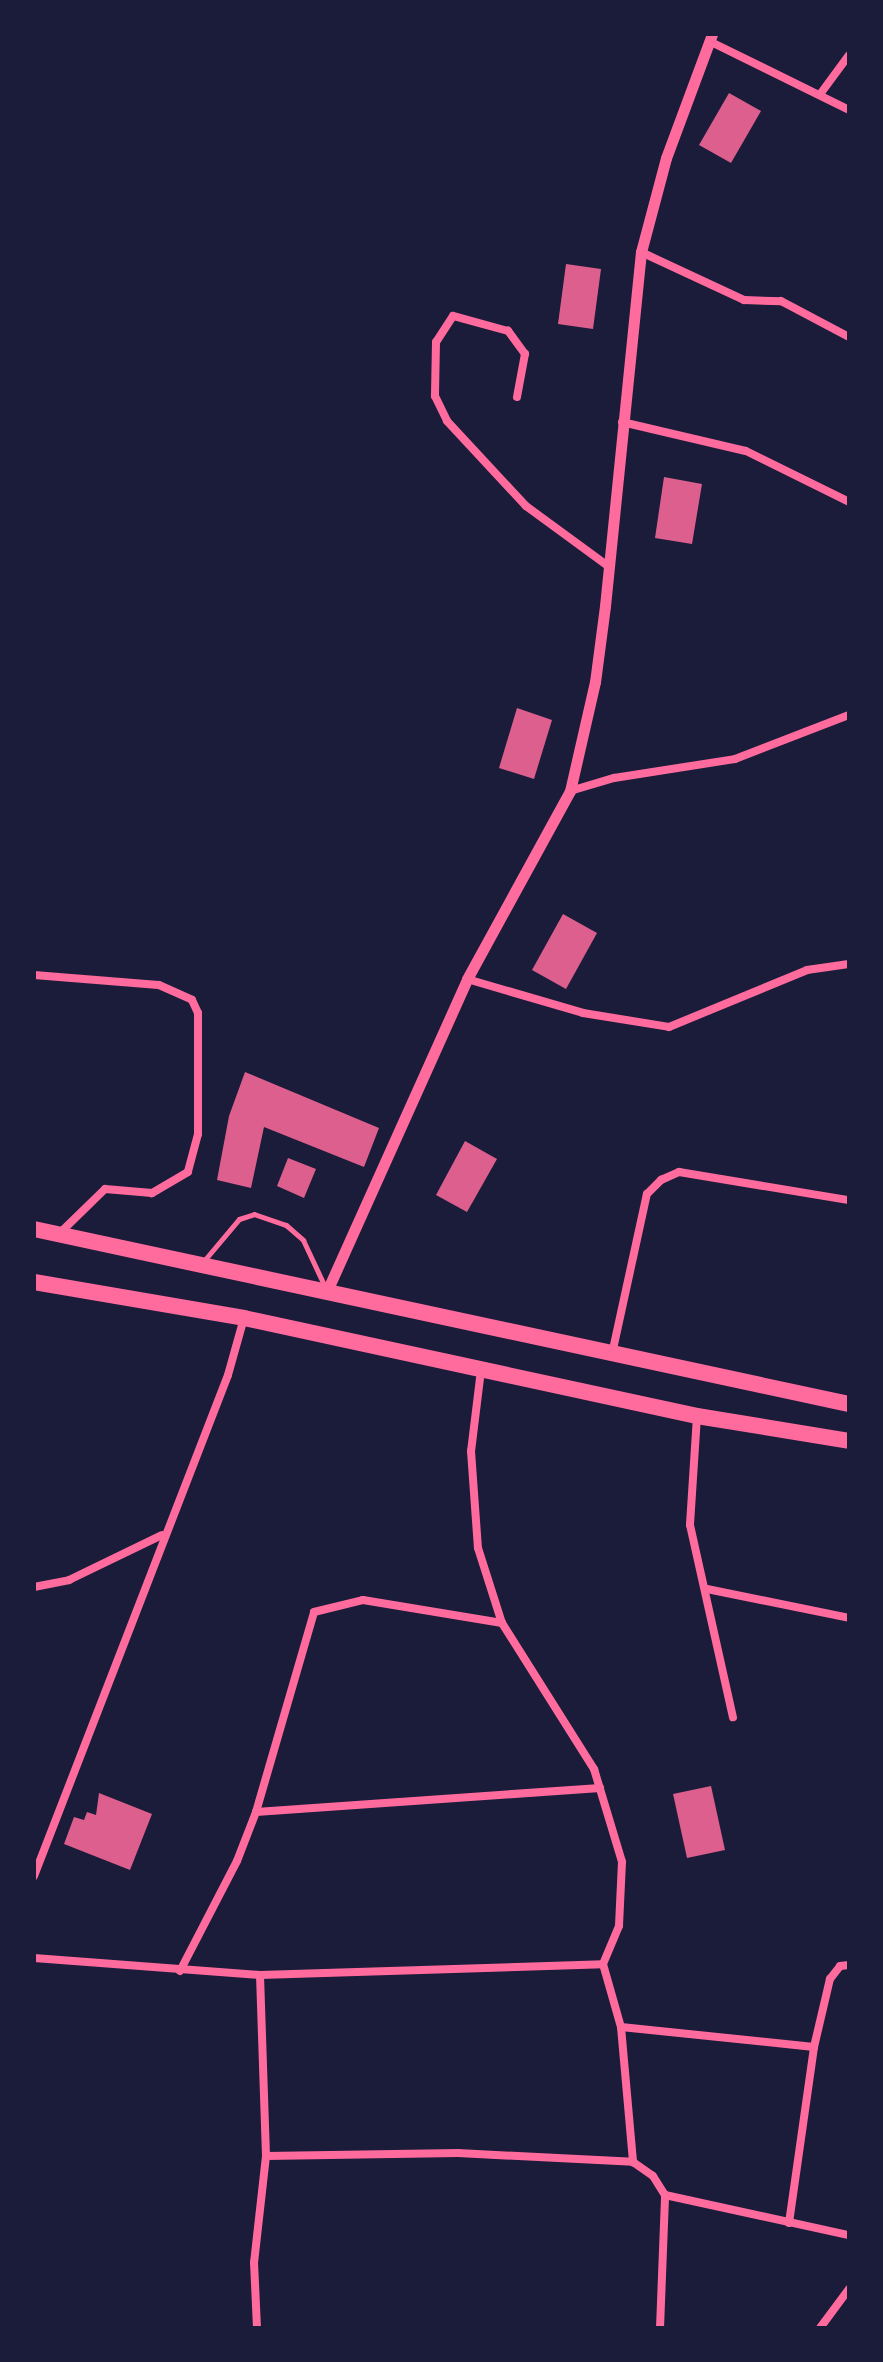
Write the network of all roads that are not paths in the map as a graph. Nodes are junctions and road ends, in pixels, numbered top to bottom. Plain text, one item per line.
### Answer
1 (711, 38) edge
2 (849, 55) edge
3 (821, 93) junction
4 (849, 110) edge
5 (641, 252) junction
6 (849, 337) edge
7 (517, 397) dead end
8 (622, 422) junction
9 (849, 502) edge
10 (608, 566) junction
11 (849, 715) edge
12 (570, 791) junction
13 (849, 964) edge
14 (34, 975) edge
15 (467, 979) junction
16 (849, 1200) edge
17 (34, 1229) edge
18 (62, 1231) junction
19 (199, 1267) junction
20 (34, 1282) edge
21 (327, 1291) junction
22 (244, 1318) junction
23 (611, 1356) junction
24 (481, 1370) junction
25 (849, 1404) edge
26 (697, 1416) junction
27 (849, 1441) edge
28 (162, 1535) junction
29 (34, 1587) edge
30 (707, 1589) junction
31 (849, 1618) edge
32 (502, 1623) junction
33 (733, 1717) dead end
34 (600, 1788) junction
35 (256, 1812) junction
36 (34, 1876) edge
37 (34, 1958) edge
38 (603, 1964) junction
39 (849, 1965) edge
40 (180, 1971) junction
41 (260, 1975) junction
42 (621, 2027) junction
43 (814, 2047) junction
44 (266, 2156) junction
45 (633, 2162) junction
46 (665, 2195) junction
47 (789, 2223) junction
48 (849, 2235) edge
49 (849, 2289) edge
50 (257, 2328) edge
51 (660, 2328) edge
52 (820, 2328) edge

1 - 3 street
1 - 5 street
2 - 3 street
3 - 4 street
5 - 6 street
5 - 8 street
7 - 10 street
8 - 9 street
8 - 10 street
10 - 12 street
11 - 12 street
12 - 15 street
13 - 15 street
14 - 18 street
15 - 21 street
16 - 23 street
17 - 18 highway
18 - 19 highway
19 - 21 highway
19 - 21 lane
20 - 22 highway
21 - 23 highway
22 - 24 highway
22 - 28 street
23 - 25 highway
24 - 26 highway
24 - 32 street
26 - 27 highway
26 - 30 street
28 - 29 street
28 - 36 street
30 - 31 street
30 - 33 street
32 - 34 street
32 - 35 street
34 - 35 street
34 - 38 street
35 - 40 street
37 - 40 street
38 - 41 street
38 - 42 street
39 - 43 street
40 - 41 street
41 - 44 street
42 - 43 street
42 - 45 street
43 - 47 street
44 - 45 street
44 - 50 street
45 - 46 street
46 - 47 street
46 - 51 street
47 - 48 street
49 - 52 street

